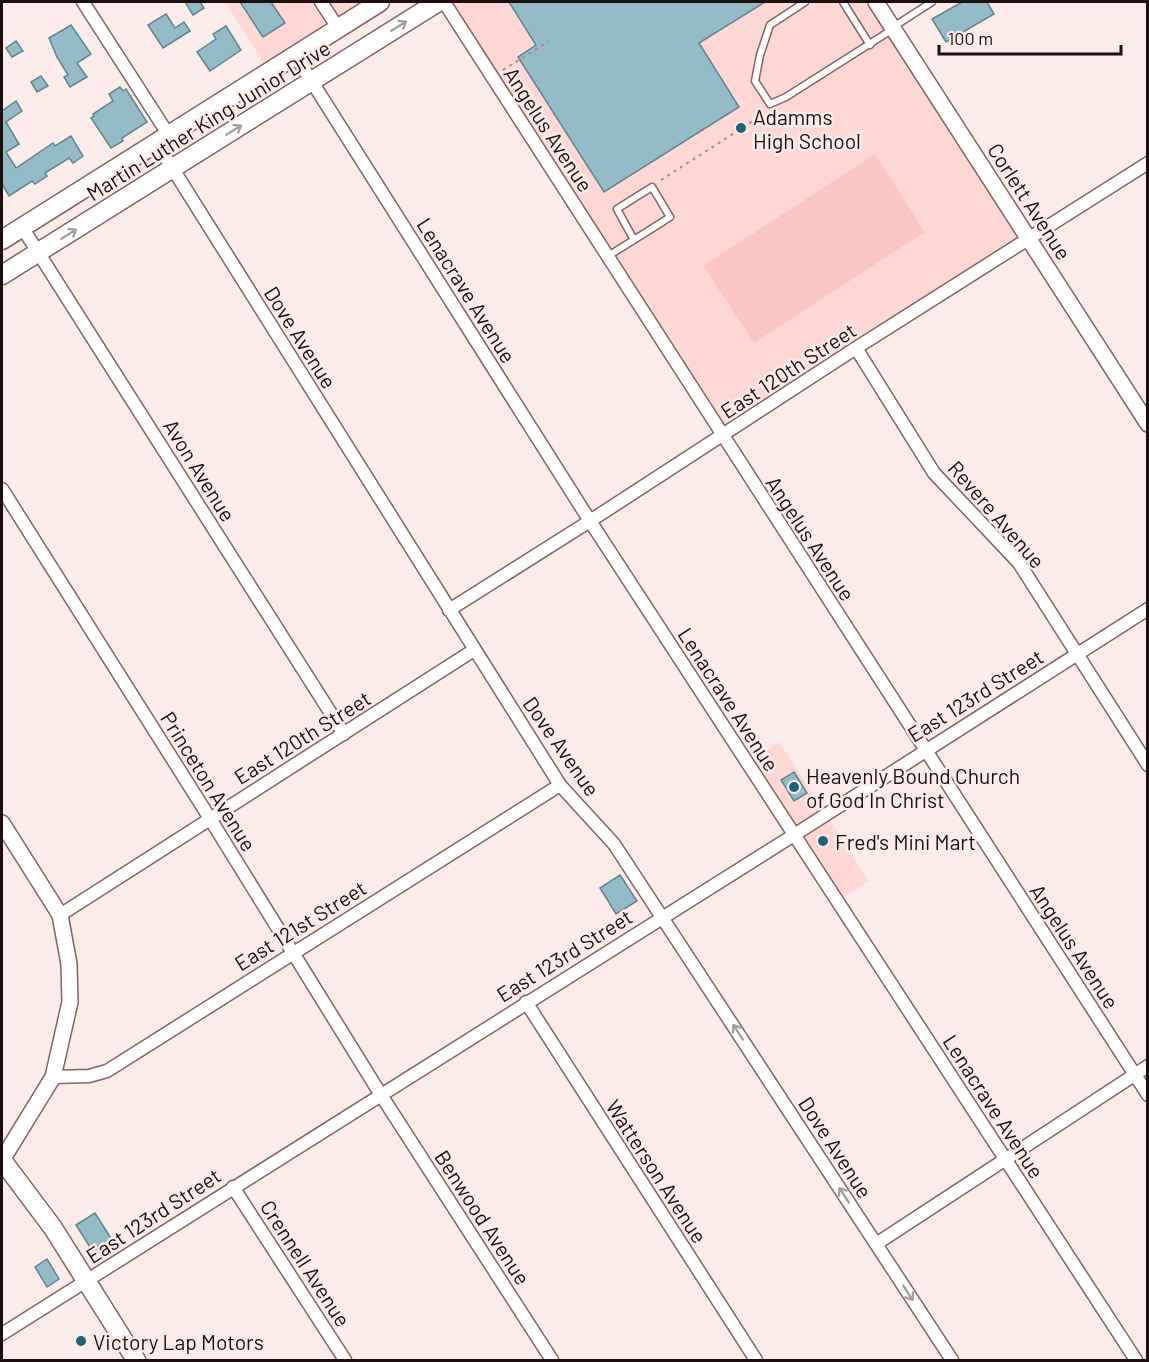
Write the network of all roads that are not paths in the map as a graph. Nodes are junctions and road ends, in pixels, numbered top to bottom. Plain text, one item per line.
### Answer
1 (83, 2) edge
2 (321, 2) edge
3 (380, 2) edge
4 (438, 2) edge
5 (444, 2) edge
6 (805, 2) edge
7 (843, 2) edge
8 (876, 2) edge
9 (930, 2) edge
10 (338, 28) junction
11 (893, 28) junction
12 (870, 45) junction
13 (295, 55) junction
14 (312, 81) junction
15 (162, 138) junction
16 (1148, 163) edge
17 (173, 169) junction
18 (9, 231) edge
19 (634, 240) junction
20 (1029, 240) junction
21 (39, 252) junction
22 (608, 256) junction
23 (2, 275) edge
24 (856, 348) junction
25 (1148, 424) edge
26 (722, 436) junction
27 (2, 489) edge
28 (590, 521) junction
29 (1148, 609) edge
30 (449, 610) junction
31 (474, 650) junction
32 (1076, 653) junction
33 (344, 734) junction
34 (924, 750) junction
35 (1148, 765) edge
36 (560, 785) junction
37 (210, 818) junction
38 (2, 823) edge
39 (794, 835) junction
40 (60, 915) junction
41 (663, 916) junction
42 (293, 952) junction
43 (526, 1002) junction
44 (1148, 1066) edge
45 (1134, 1074) junction
46 (53, 1077) junction
47 (381, 1095) junction
48 (1148, 1095) edge
49 (1005, 1159) junction
50 (2, 1160) edge
51 (233, 1187) junction
52 (876, 1244) junction
53 (85, 1282) junction
54 (2, 1334) edge
55 (136, 1360) edge
56 (345, 1360) edge
57 (552, 1360) edge
58 (756, 1360) edge
59 (952, 1360) edge
60 (1136, 1360) edge

1 - 15 street, Dove Avenue
2 - 10 street
3 - 10 main road, Martin Luther King Junior Drive
14 -> 4 main road, Martin Luther King Junior Drive
5 - 22 street, Angelus Avenue
6 - 12 lane
7 - 12 lane
8 - 11 street, Corlett Avenue
9 - 11 lane
10 - 13 main road, Martin Luther King Junior Drive
11 - 12 lane
11 - 20 street, Corlett Avenue
13 - 14 street, Lenacrave Avenue
13 - 15 main road, Martin Luther King Junior Drive
17 -> 14 main road, Martin Luther King Junior Drive
14 - 28 street, Lenacrave Avenue
15 - 17 street, Dove Avenue
15 - 18 main road, Martin Luther King Junior Drive
16 - 20 street, East 120th Street
21 -> 17 main road, Martin Luther King Junior Drive
17 - 30 street, Dove Avenue
18 - 21 street, Avon Avenue
19 - 19 lane
19 - 22 lane
20 - 24 street, East 120th Street
20 - 25 street, Corlett Avenue
21 - 23 main road, Martin Luther King Junior Drive
21 - 33 street, Avon Avenue
22 - 26 street, Angelus Avenue
24 - 26 street, East 120th Street
24 - 32 street, Revere Avenue
26 - 28 street, East 120th Street
26 - 34 street, Angelus Avenue
27 - 37 street, Princeton Avenue
28 - 30 street, East 120th Street
28 - 39 street, Lenacrave Avenue
29 - 32 street, East 123rd Street
30 - 31 street, Dove Avenue
31 - 33 street, East 120th Street
31 - 36 street, Dove Avenue
32 - 34 street, East 123rd Street
32 - 35 street, Revere Avenue
33 - 37 street, East 120th Street
34 - 39 street, East 123rd Street
34 - 45 street, Angelus Avenue
36 - 41 street, Dove Avenue
36 - 42 street, East 121st Street
37 - 40 street, East 120th Street
37 - 42 street, Princeton Avenue
38 - 40 street
39 - 41 street, East 123rd Street
39 - 49 street, Lenacrave Avenue
40 - 46 street
41 - 43 street, East 123rd Street
52 -> 41 street, Dove Avenue
42 - 46 street, East 121st Street
42 - 47 street, Princeton Avenue
43 - 47 street, East 123rd Street
43 - 58 street, Watterson Avenue
44 - 45 street
45 - 48 street, Angelus Avenue
45 - 49 street
46 - 50 street
47 - 51 street, East 123rd Street
47 - 57 street, Benwood Avenue
49 - 52 street
49 - 60 street, Lenacrave Avenue
50 - 53 main road
51 - 53 street, East 123rd Street
51 - 56 street, Crennell Avenue
52 -> 59 street, Dove Avenue
53 - 54 street, East 123rd Street
53 - 55 main road

